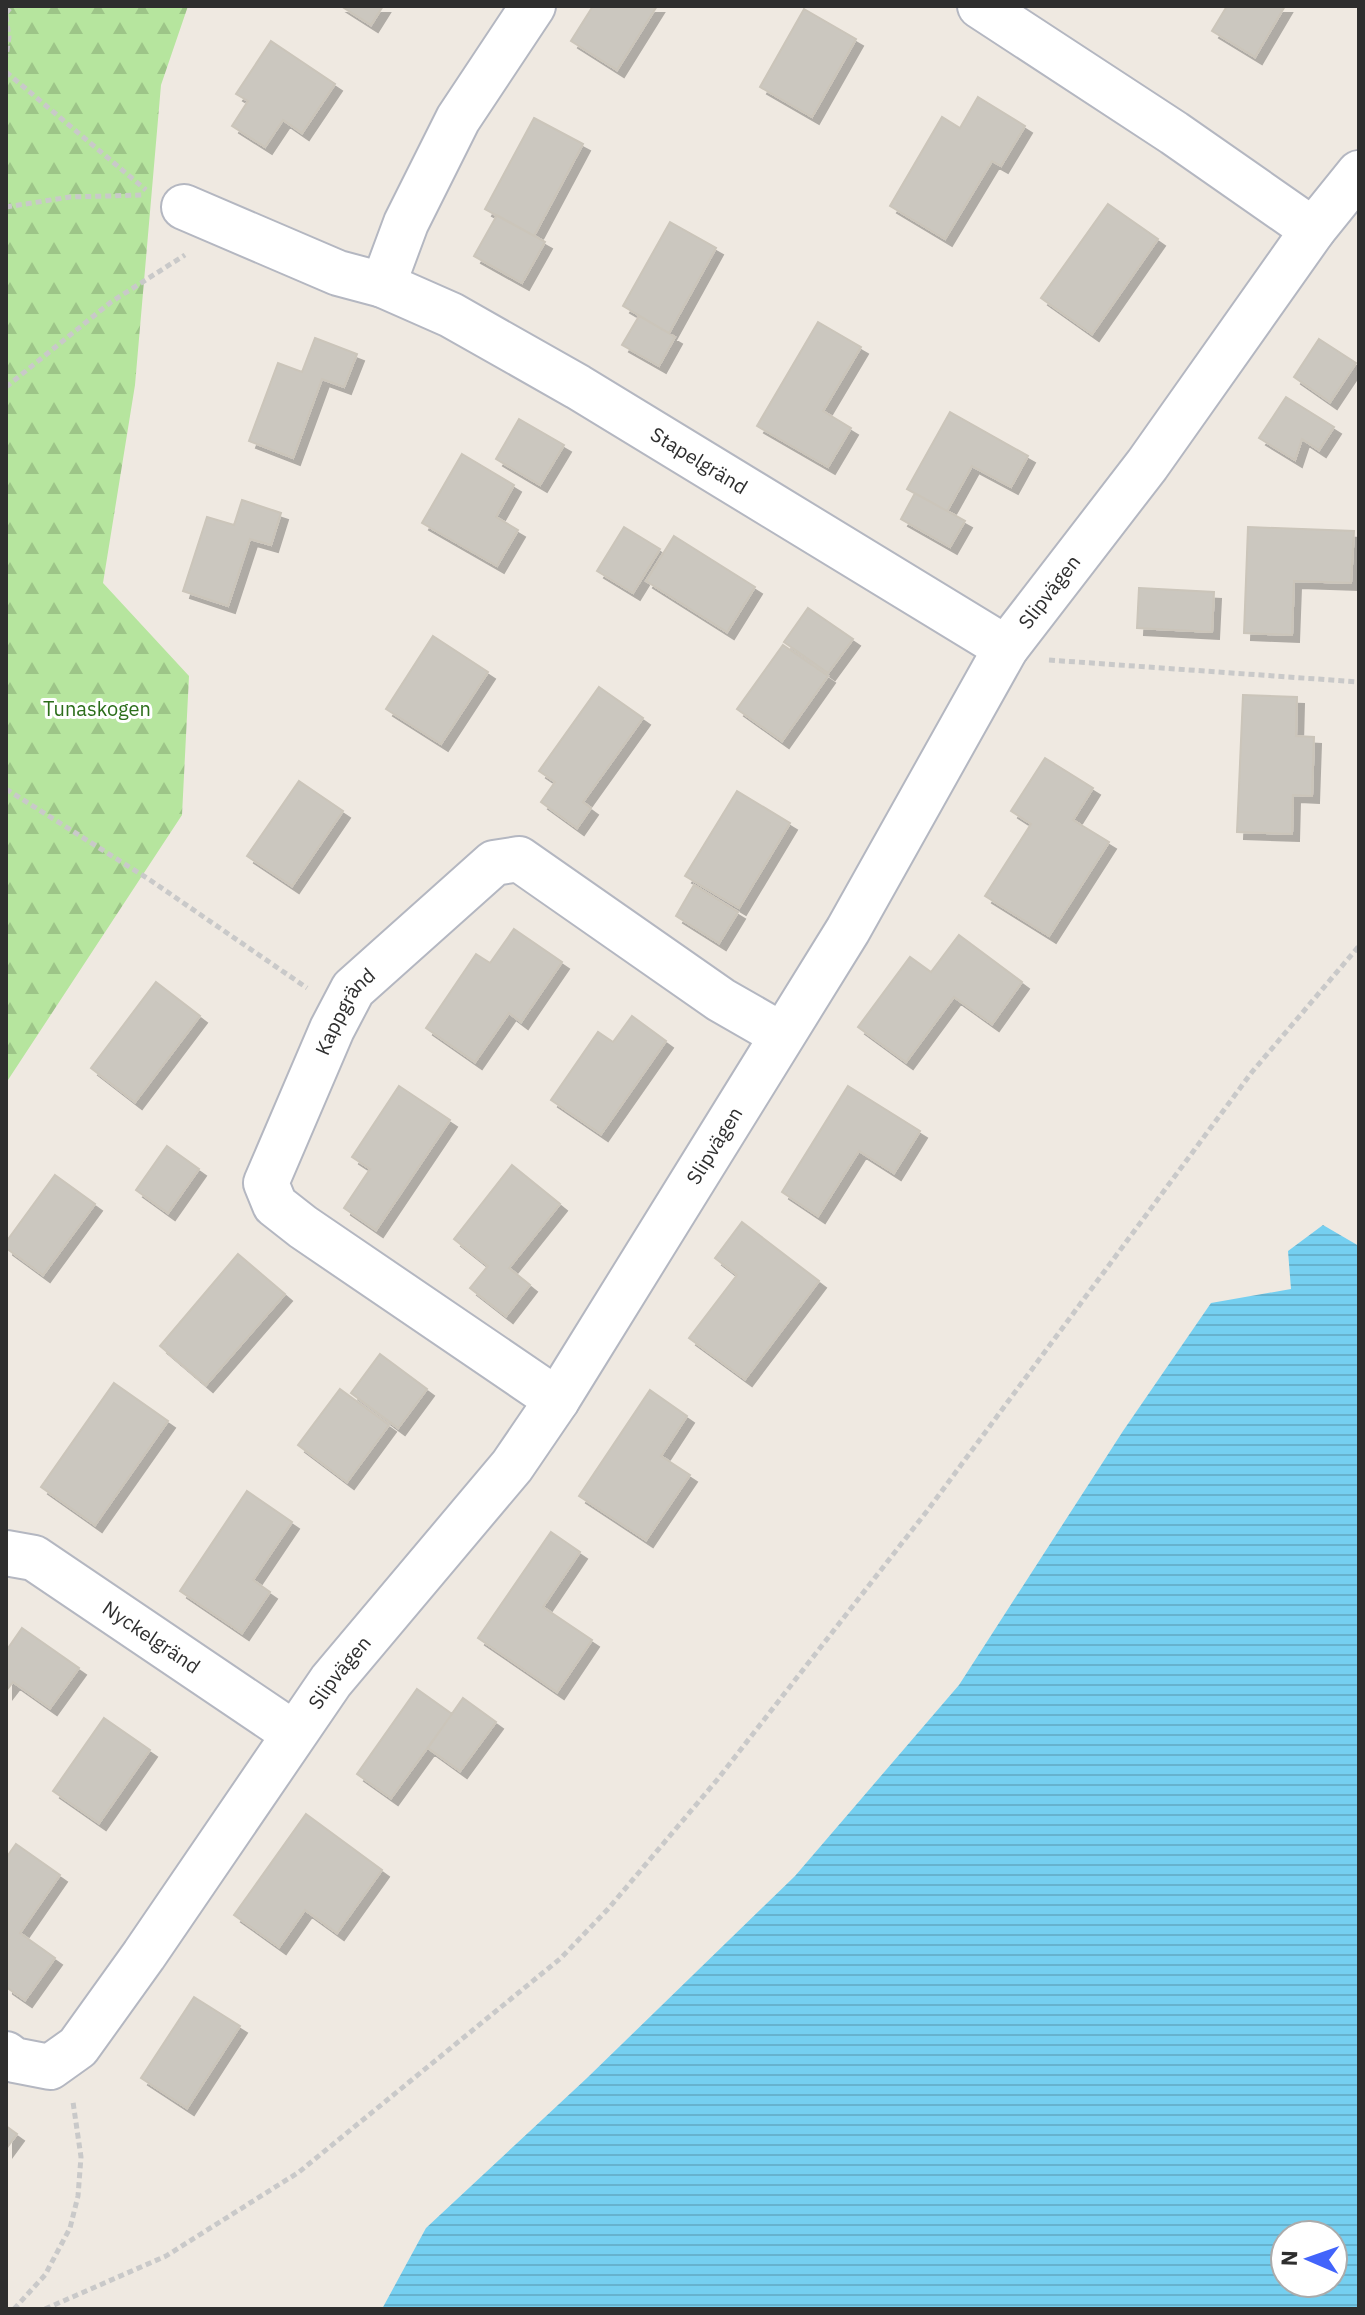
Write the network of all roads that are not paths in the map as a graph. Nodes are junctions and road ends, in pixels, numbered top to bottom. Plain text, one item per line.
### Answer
1 (533, 6) edge
2 (980, 6) edge
3 (1359, 173) edge
4 (168, 201) road end
5 (1313, 230) junction
6 (383, 285) junction
7 (1026, 654) junction
8 (782, 1035) junction
9 (557, 1400) junction
10 (6, 1553) edge
11 (293, 1733) junction
12 (13, 2057) edge

1 - 6 street
2 - 5 street
3 - 5 street, Slipvägen
4 - 6 street, Stapelgränd
5 - 7 street, Slipvägen
6 - 7 street, Stapelgränd
7 - 8 street, Slipvägen
8 - 9 street, Slipvägen
8 - 9 street, Kappgränd
9 - 11 street, Slipvägen
10 - 11 street, Nyckelgränd
11 - 12 street, Slipvägen

